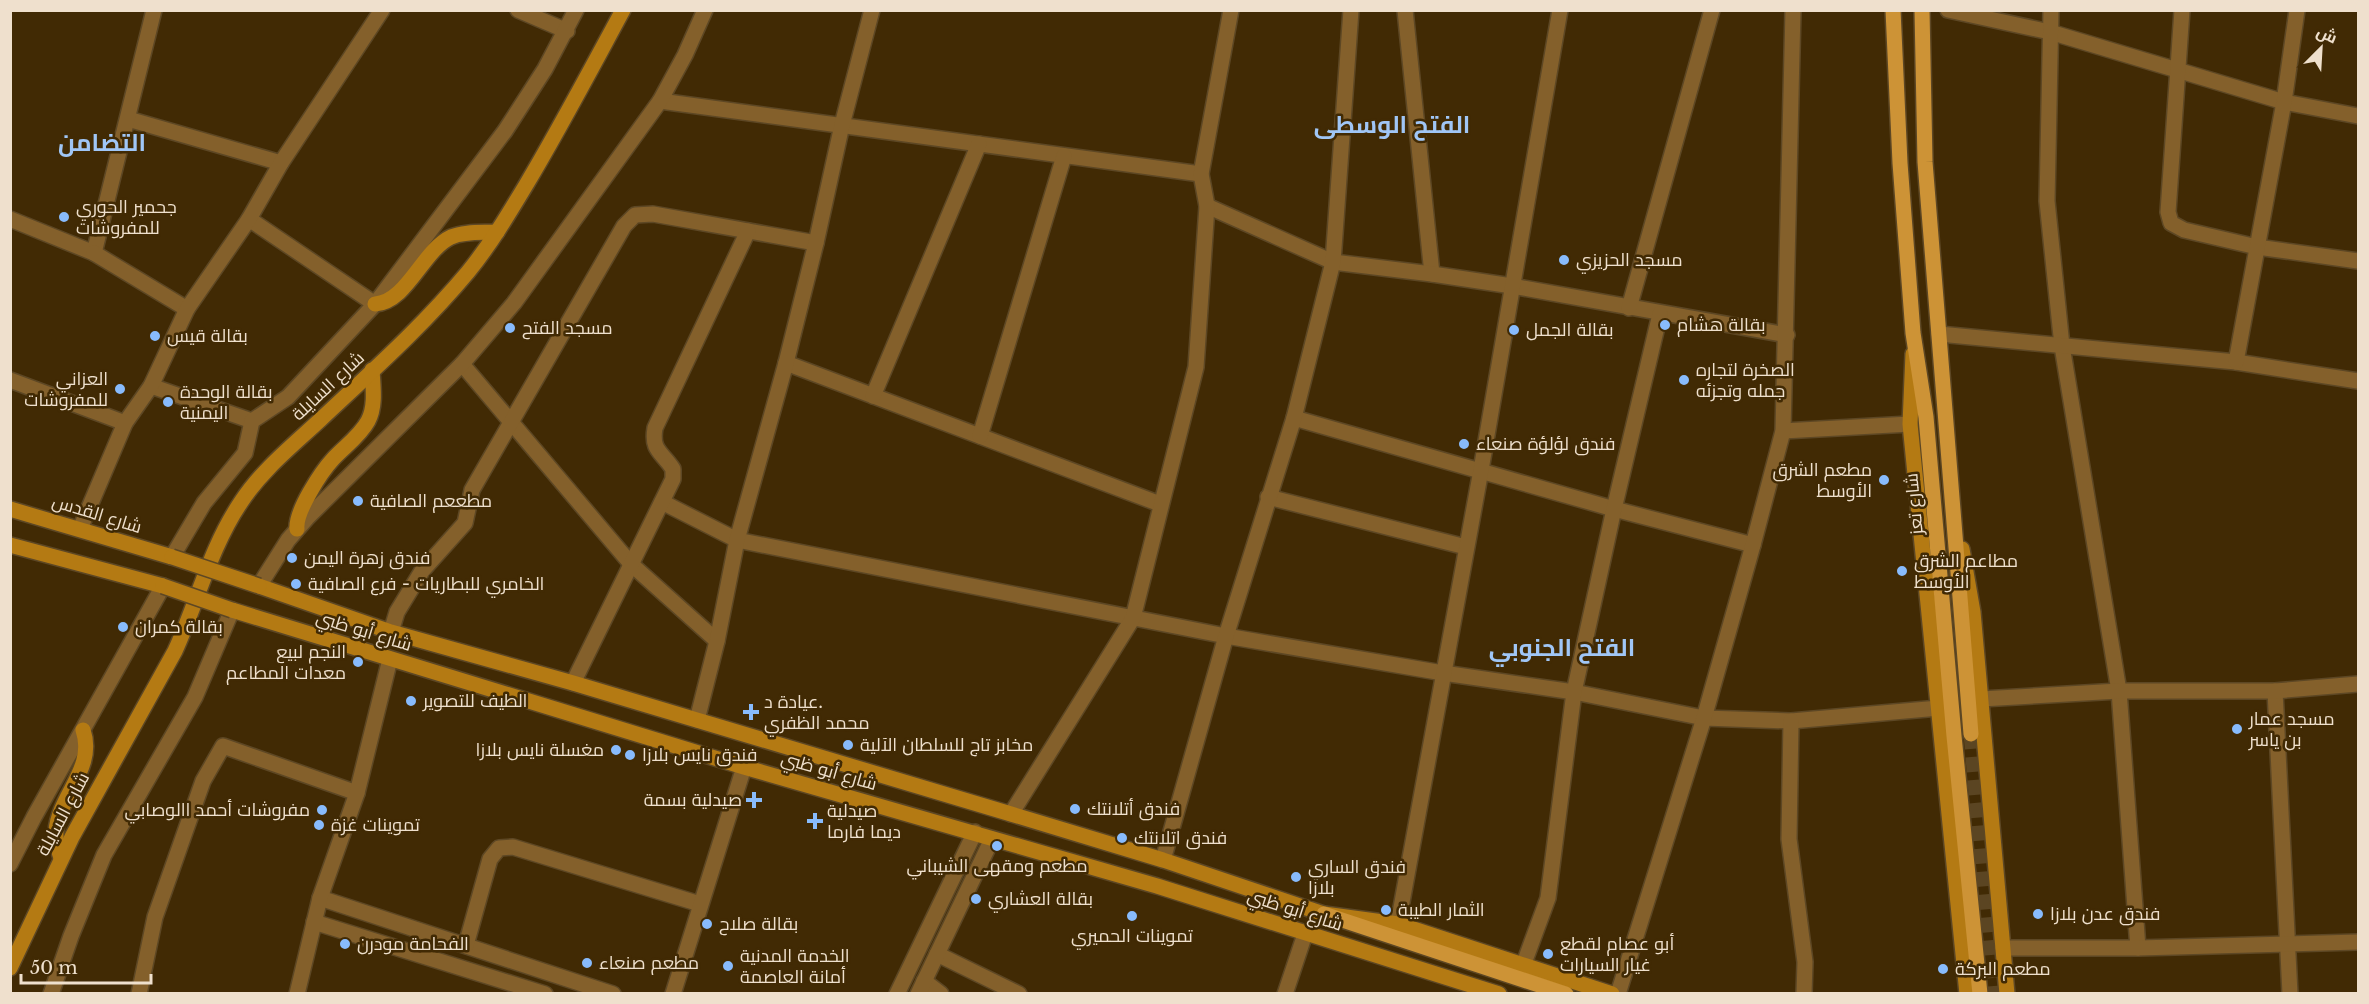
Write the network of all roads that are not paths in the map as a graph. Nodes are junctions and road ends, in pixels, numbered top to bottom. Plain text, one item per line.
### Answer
1 (154, 10) edge
2 (382, 10) edge
3 (518, 10) edge
4 (576, 10) edge
5 (623, 10) edge
6 (705, 10) edge
7 (872, 10) edge
8 (1231, 10) edge
9 (1351, 10) edge
10 (1405, 10) edge
11 (1560, 10) edge
12 (1712, 10) edge
13 (1793, 10) edge
14 (1893, 10) edge
15 (1922, 10) edge
16 (1947, 10) edge
17 (2051, 10) edge
18 (2182, 10) edge
19 (2297, 10) edge
20 (567, 31) junction
21 (2050, 32) junction
22 (2178, 71) junction
23 (660, 100) junction
24 (2284, 102) junction
25 (2358, 116) edge
26 (128, 119) junction
27 (842, 125) junction
28 (979, 144) junction
29 (1064, 156) junction
30 (281, 163) junction
31 (1201, 174) junction
32 (1207, 206) junction
33 (10, 219) edge
34 (249, 219) junction
35 (748, 231) junction
36 (497, 232) junction
37 (816, 243) junction
38 (2257, 247) junction
39 (94, 253) junction
40 (1333, 261) junction
41 (2358, 261) edge
42 (1432, 274) junction
43 (1512, 286) junction
44 (375, 304) junction
45 (1629, 308) junction
46 (187, 309) junction
47 (1660, 314) junction
48 (1913, 333) junction
49 (1939, 334) junction
50 (1786, 335) junction
51 (2062, 346) junction
52 (2236, 362) junction
53 (786, 363) junction
54 (462, 364) junction
55 (372, 370) junction
56 (10, 380) edge
57 (2358, 381) edge
58 (151, 386) junction
59 (873, 396) junction
60 (1294, 418) junction
61 (252, 421) junction
62 (513, 422) junction
63 (126, 423) junction
64 (1910, 424) junction
65 (1783, 431) junction
66 (980, 436) junction
67 (1480, 470) junction
68 (1952, 493) junction
69 (1268, 497) junction
70 (662, 502) junction
71 (1160, 504) junction
72 (10, 509) edge
73 (1614, 509) junction
74 (80, 529) junction
75 (297, 529) junction
76 (737, 540) junction
77 (1753, 544) junction
78 (10, 545) edge
79 (1466, 547) junction
80 (172, 557) junction
81 (631, 564) junction
82 (163, 586) junction
83 (259, 586) junction
84 (232, 610) junction
85 (1133, 618) junction
86 (391, 632) junction
87 (1226, 636) junction
88 (717, 641) junction
89 (390, 659) junction
90 (1443, 673) junction
91 (573, 683) junction
92 (2358, 684) edge
93 (2120, 691) junction
94 (2275, 691) junction
95 (1574, 692) junction
96 (1981, 699) junction
97 (1939, 708) junction
98 (1704, 718) junction
99 (697, 720) junction
100 (1791, 721) junction
101 (83, 730) junction
102 (1971, 734) tunnel mouth
103 (744, 767) junction
104 (357, 793) junction
105 (1011, 814) junction
106 (975, 832) junction
107 (992, 839) junction
108 (61, 858) junction
109 (1163, 860) junction
110 (10, 864) edge
111 (320, 898) junction
112 (700, 904) junction
113 (1324, 914) junction
114 (314, 922) junction
115 (1398, 924) junction
116 (1305, 934) junction
117 (2358, 942) edge
118 (2288, 944) junction
119 (466, 945) junction
120 (2003, 948) junction
121 (2138, 948) junction
122 (937, 954) junction
123 (1523, 966) junction
124 (10, 968) edge
125 (921, 987) edge
126 (51, 993) edge
127 (139, 993) edge
128 (297, 993) edge
129 (545, 993) edge
130 (613, 993) edge
131 (673, 993) edge
132 (897, 993) edge
133 (941, 993) edge
134 (1019, 993) edge
135 (1285, 993) edge
136 (1499, 993) edge
137 (1566, 993) edge
138 (1612, 993) edge
139 (1618, 993) edge
140 (1804, 993) edge
141 (1966, 993) edge
142 (1980, 993) edge
143 (2007, 993) edge
144 (2290, 993) edge

1 - 26 street
2 - 30 street
3 - 20 street
4 - 20 street
5 - 36 main road, شارع السايلة
6 - 23 street
7 - 27 street
8 - 31 street
9 - 40 street
10 - 42 street
11 - 43 street
12 - 45 street
13 - 50 street
14 - 48 main road, شارع تعز
15 - 49 main road
16 - 21 street
17 - 21 street
18 - 22 street
19 - 24 street
20 - 44 street
21 - 22 street
21 - 51 street
22 - 24 street
22 - 38 street
23 - 27 street
23 - 54 street
24 - 25 street
24 - 38 street
26 - 30 street
26 - 39 street
27 - 28 street
27 - 37 street
28 - 29 street
28 - 59 street
29 - 31 street
29 - 66 street
30 - 34 street
31 - 32 street
32 - 40 street
32 - 71 street
33 - 39 street
34 - 44 street
34 - 46 street
35 - 37 street
35 - 62 street
35 - 70 street
36 - 44 main road
36 - 55 main road, شارع السايلة
37 - 53 street
38 - 41 street
38 - 52 street
39 - 46 street
40 - 42 street
40 - 60 street
42 - 43 street
43 - 45 street
43 - 67 street
44 - 61 street
45 - 47 street
46 - 58 street
47 - 50 street
47 - 73 street
48 - 64 main road
48 - 142 main road, شارع تعز
49 - 51 street
49 - 68 main road
50 - 65 street
51 - 52 street
51 - 93 street
52 - 57 street
53 - 59 street
53 - 76 street
54 - 62 street
54 - 75 street
55 - 75 main road
55 - 108 main road, شارع السايلة
56 - 63 street
58 - 61 street
58 - 63 street
59 - 66 street
60 - 67 street
60 - 69 street
61 - 80 street
62 - 81 street
62 - 86 street
63 - 74 street
64 - 65 street
64 - 97 main road
65 - 77 street
66 - 71 street
67 - 73 street
67 - 79 street
68 - 96 main road
68 - 102 main road
69 - 79 street
69 - 87 street
70 - 76 street
70 - 81 street
71 - 85 street
72 - 74 main road, شارع القدس
73 - 77 street
73 - 95 street
74 - 80 main road, شارع القدس
75 - 83 street
76 - 85 street
76 - 88 street
77 - 98 street
78 - 82 main road, شارع أبو ظبي
79 - 90 street
80 - 83 main road, شارع أبو ظبي, bridge
81 - 88 street
81 - 91 street
82 - 84 main road, شارع أبو ظبي, bridge
82 - 101 street
83 - 86 main road, شارع أبو ظبي
84 - 89 main road, شارع أبو ظبي
84 - 126 street
85 - 87 street
85 - 105 street
86 - 89 main road
86 - 91 main road, شارع أبو ظبي
87 - 90 street
87 - 109 street
88 - 99 street
89 - 103 main road, شارع أبو ظبي
89 - 104 street
90 - 95 street
90 - 115 street
91 - 99 main road, شارع أبو ظبي
92 - 94 street
93 - 94 street
93 - 96 street
93 - 121 street
94 - 118 street
95 - 98 street
95 - 123 street
96 - 120 main road
97 - 100 street
97 - 141 main road
98 - 100 street
98 - 139 street
99 - 105 main road, شارع أبو ظبي
100 - 140 street
101 - 108 main road
101 - 110 street
103 - 106 main road, شارع أبو ظبي
103 - 112 street
104 - 111 street
104 - 127 street
105 - 109 main road, شارع أبو ظبي
106 - 107 main road, شارع أبو ظبي
106 - 132 street
107 - 116 main road, شارع أبو ظبي
107 - 122 street
108 - 124 main road, شارع السايلة
109 - 113 main road, شارع أبو ظبي
111 - 114 street
111 - 119 street
112 - 119 street
112 - 131 street
113 - 115 main road, شارع أبو ظبي
113 - 137 main road
114 - 128 street
114 - 129 street
115 - 123 main road, شارع أبو ظبي
116 - 135 street
116 - 136 main road, شارع أبو ظبي
117 - 118 street
118 - 121 street
118 - 144 street
119 - 130 street
120 - 121 street
120 - 143 main road
122 - 125 street
122 - 134 street
123 - 138 main road, شارع أبو ظبي
125 - 133 street

